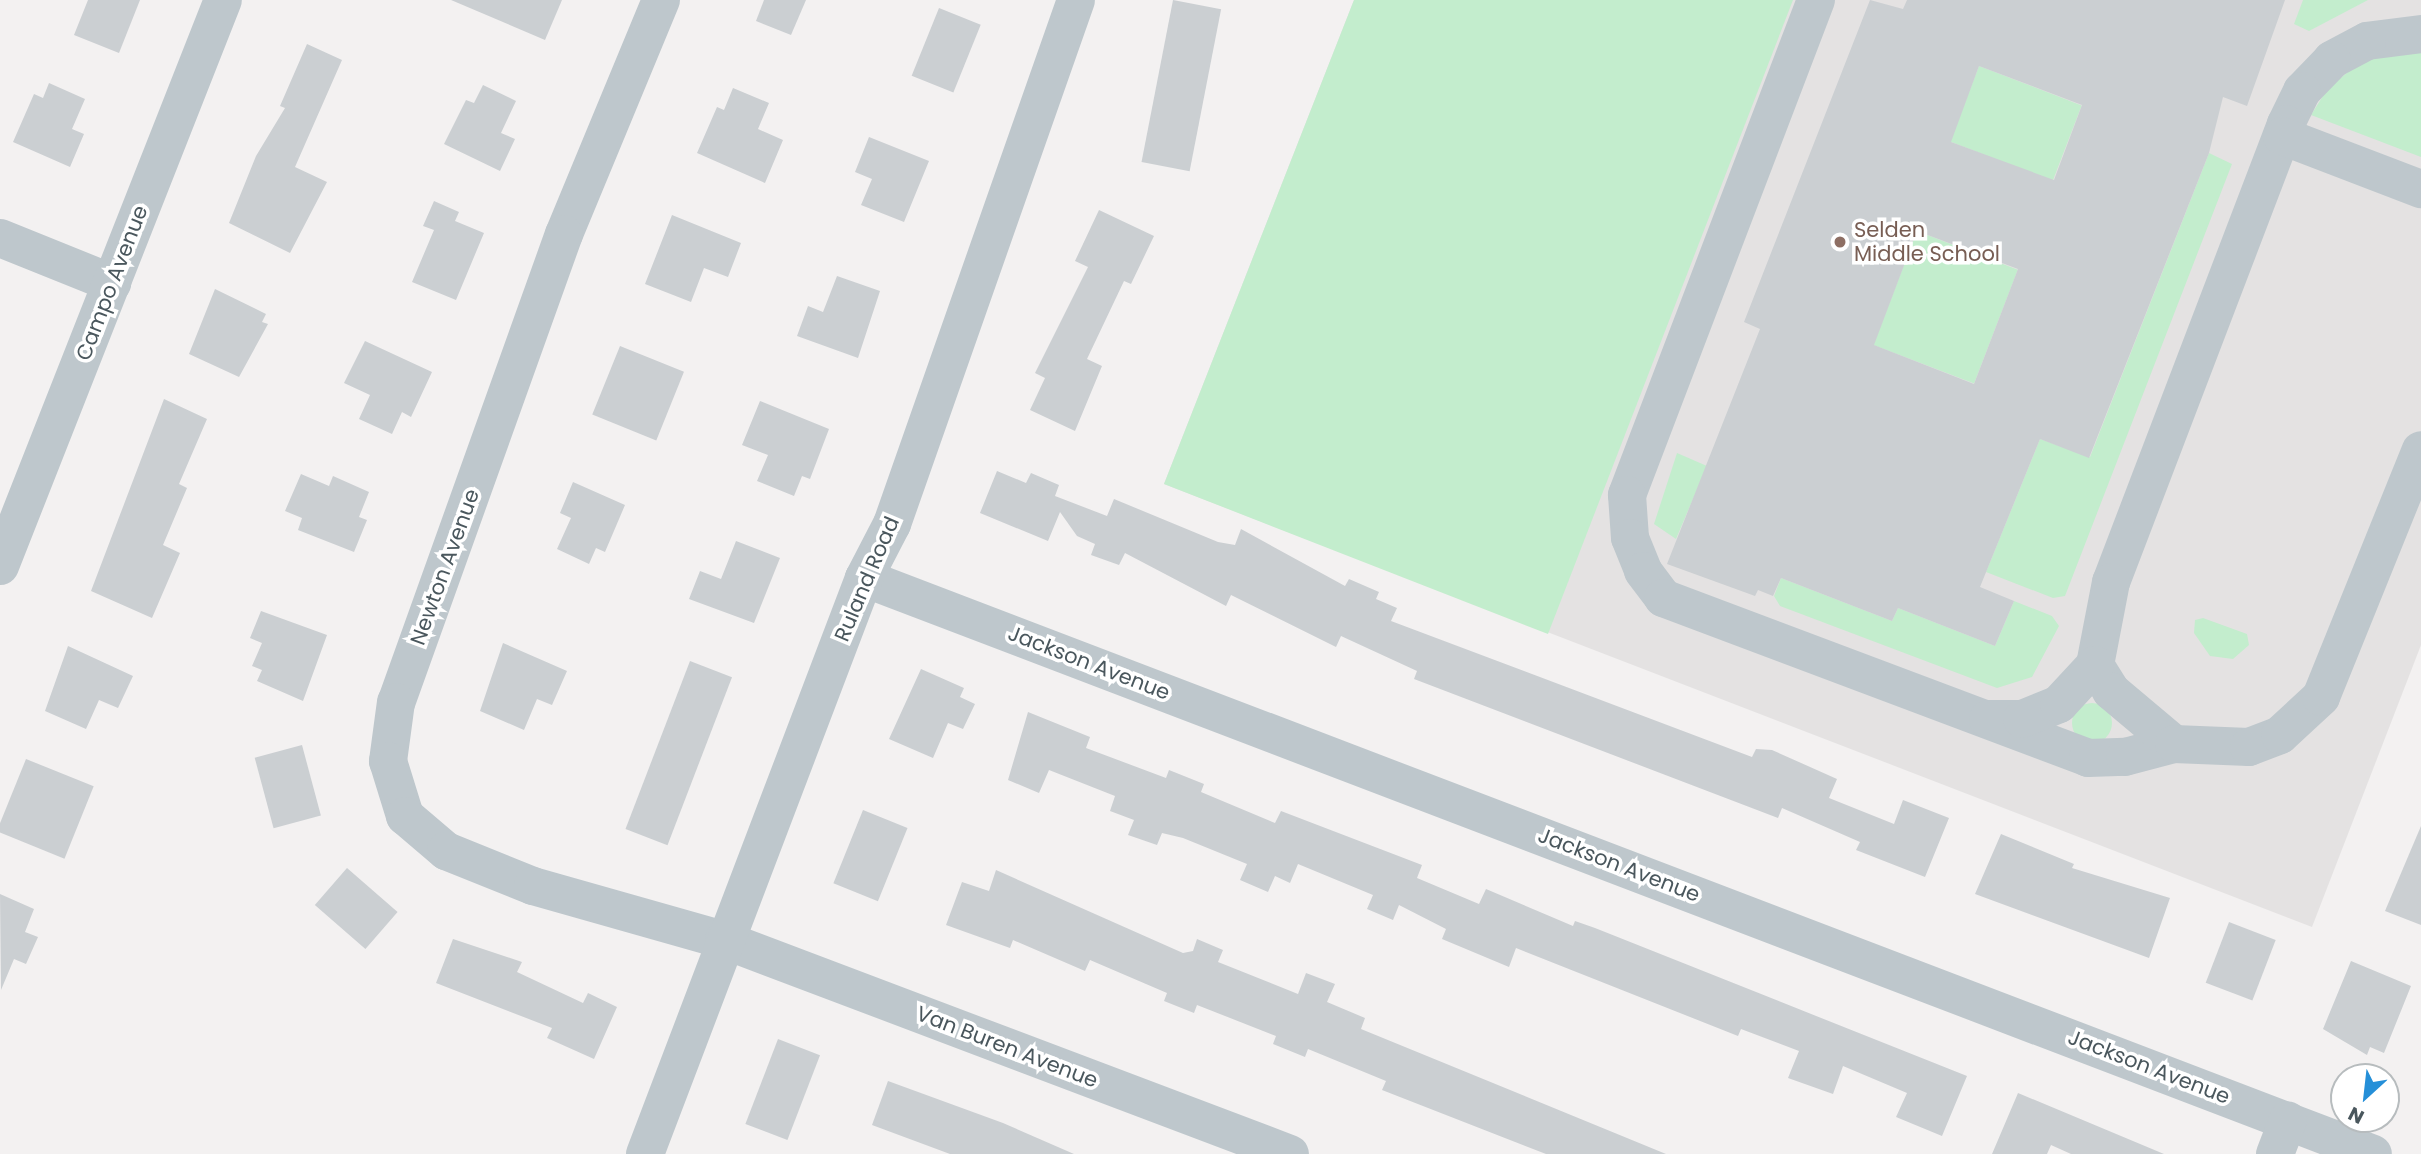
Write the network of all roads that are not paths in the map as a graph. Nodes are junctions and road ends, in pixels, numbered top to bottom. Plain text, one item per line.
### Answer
1 (223, 0) edge
2 (661, 0) edge
3 (1076, 0) edge
4 (1816, 0) edge
5 (2421, 34) edge
6 (2282, 136) junction
7 (2421, 189) edge
8 (0, 237) edge
9 (112, 283) junction
10 (2421, 450) edge
11 (0, 566) edge
12 (864, 578) junction
13 (2095, 665) junction
14 (1984, 719) junction
15 (2174, 744) junction
16 (724, 940) junction
17 (2281, 1137) edge
18 (645, 1154) edge
19 (1290, 1154) edge
20 (2373, 1154) edge

1 - 9 street, Campo Avenue
2 - 16 street, Newton Avenue
3 - 12 street, Ruland Road
4 - 14 street
5 - 6 street
6 - 7 street
6 - 13 street
8 - 9 street
9 - 11 street, Campo Avenue
10 - 15 street
12 - 16 street, Ruland Road
12 - 17 street, Jackson Avenue
13 - 14 street
13 - 15 street
14 - 15 street
16 - 18 street, Ruland Road
16 - 19 street, Van Buren Avenue
17 - 20 street, Jackson Avenue

